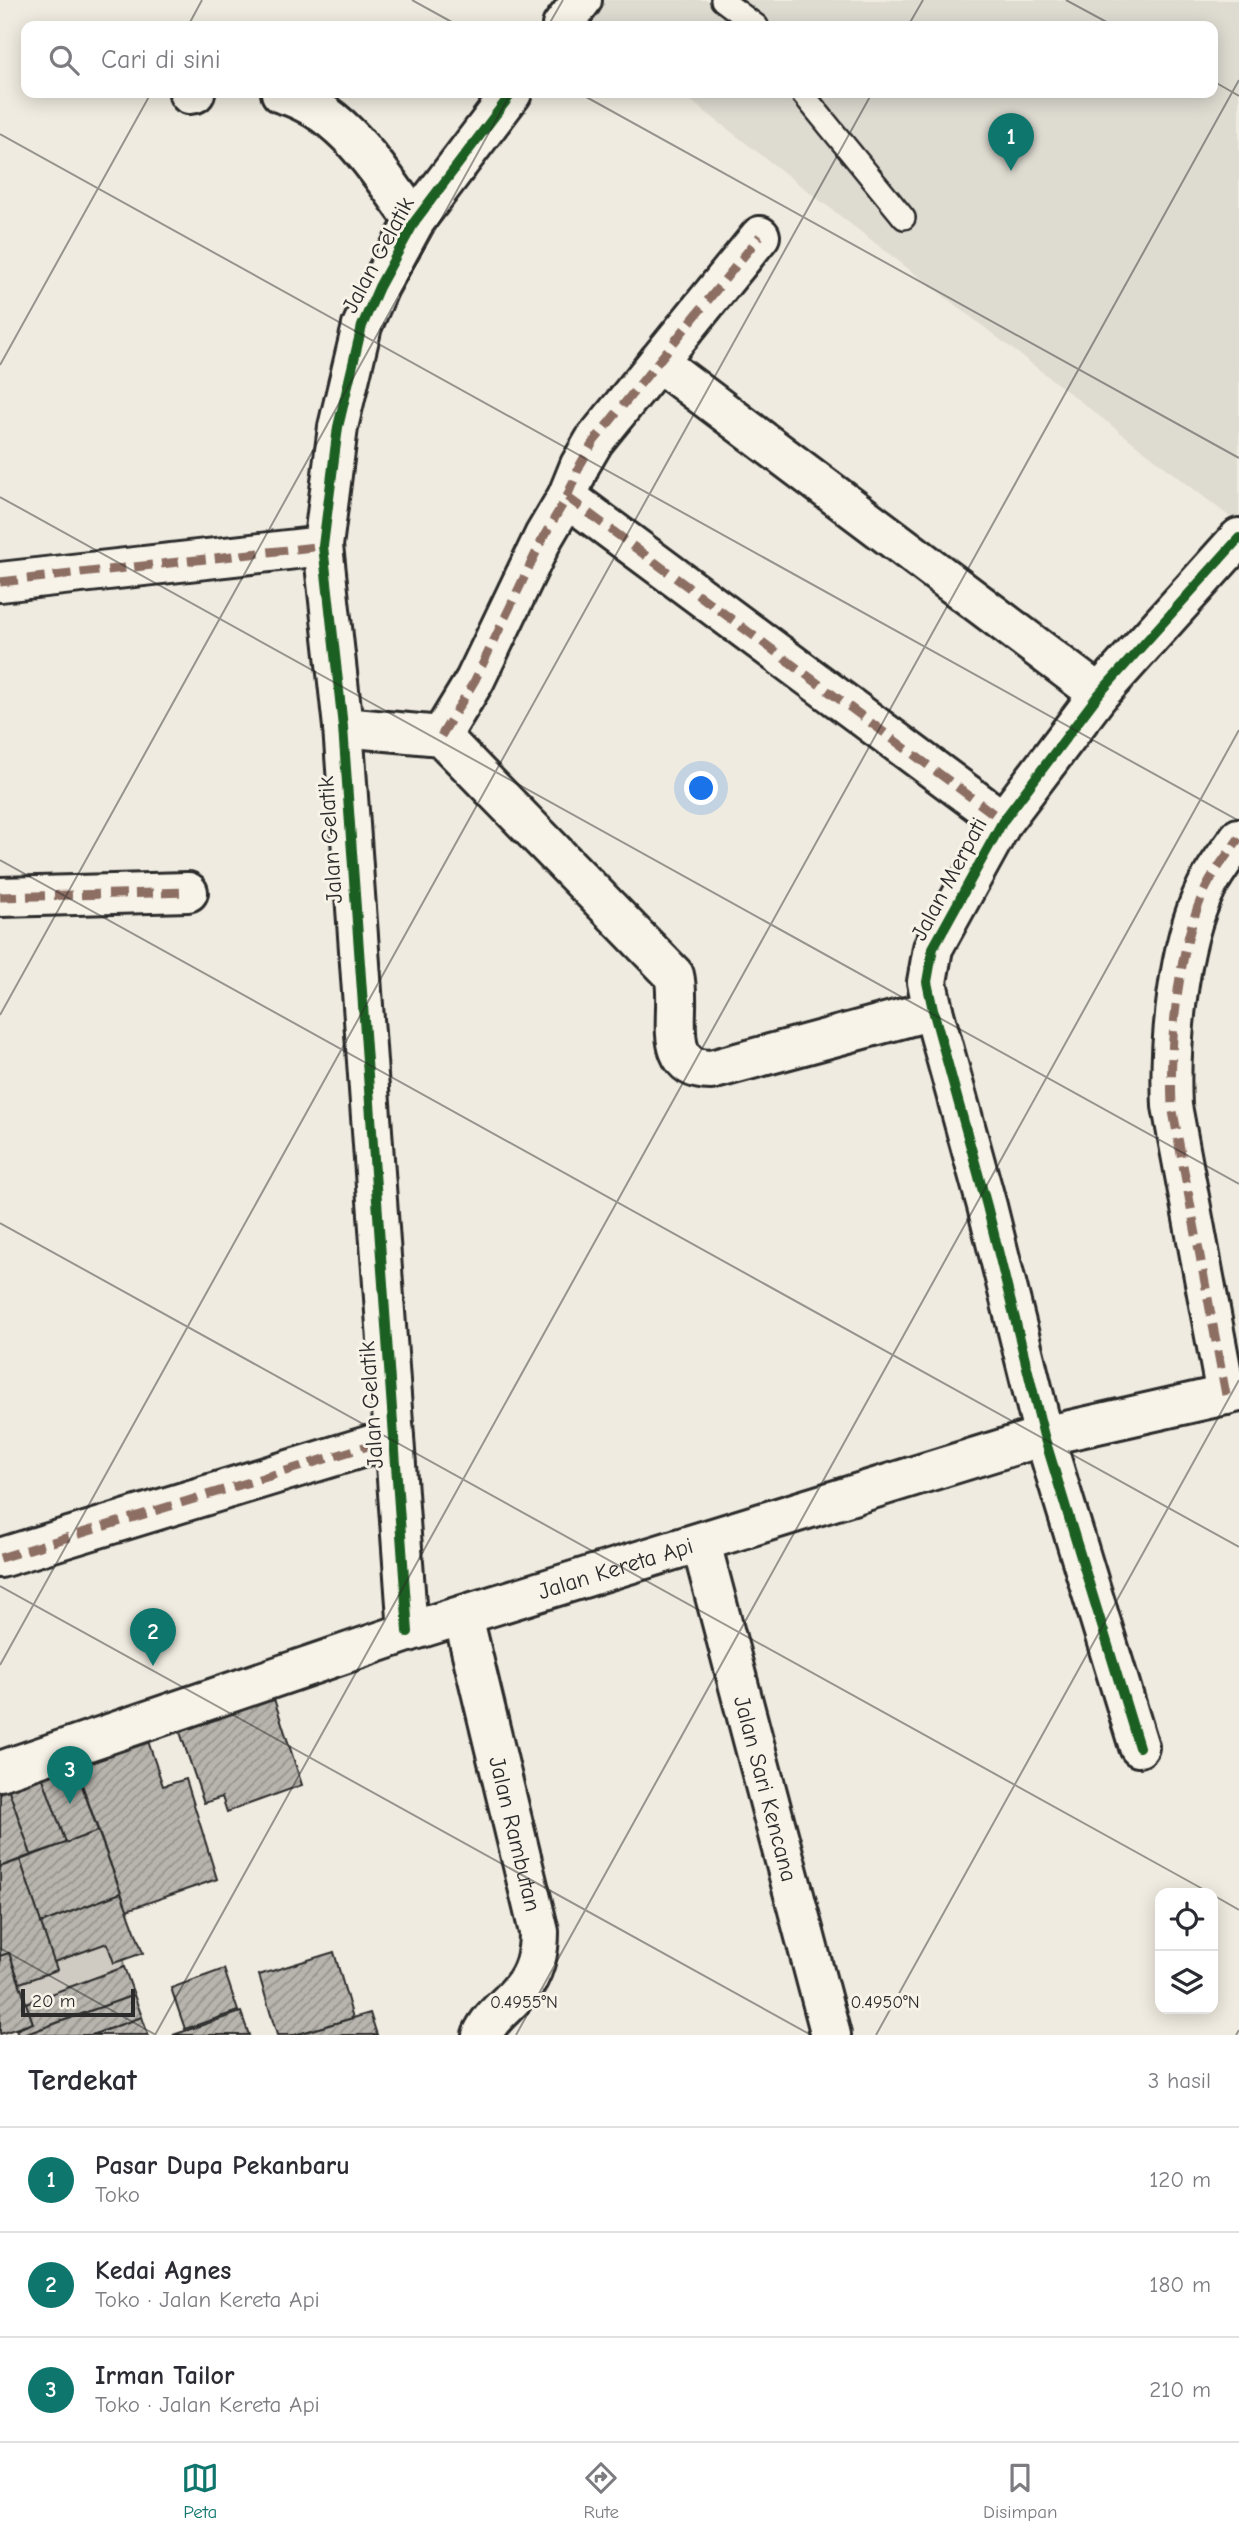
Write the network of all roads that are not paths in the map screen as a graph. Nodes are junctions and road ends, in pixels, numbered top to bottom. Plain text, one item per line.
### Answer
1 (582, 0) edge
2 (722, 0) edge
3 (566, 21) edge
4 (750, 21) edge
5 (298, 98) edge
6 (508, 98) edge
7 (806, 98) edge
8 (904, 218) dead end
9 (415, 221) junction
10 (760, 236) dead end
11 (658, 362) junction
12 (567, 498) junction
13 (1239, 538) edge
14 (323, 546) junction
15 (0, 582) edge
16 (1099, 694) junction
17 (343, 727) junction
18 (441, 736) junction
19 (1003, 821) junction
20 (1239, 838) edge
21 (188, 892) dead end
22 (0, 897) edge
23 (933, 1010) junction
24 (1233, 1394) edge
25 (1044, 1436) junction
26 (394, 1438) junction
27 (701, 1543) junction
28 (0, 1558) edge
29 (463, 1616) junction
30 (408, 1632) junction
31 (1139, 1747) dead end
32 (0, 1771) edge
33 (482, 2035) edge
34 (831, 2035) edge

1 - 3 street
2 - 4 lane
5 - 9 street
6 - 9 street, Jalan Gelatik
7 - 8 lane
9 - 14 street, Jalan Gelatik
10 - 11 street
11 - 12 street
11 - 16 street
12 - 18 street
12 - 19 street
13 - 16 street, Jalan Merpati
14 - 15 street
14 - 17 street, Jalan Gelatik
16 - 19 street, Jalan Merpati
17 - 18 street
17 - 26 street, Jalan Gelatik
18 - 23 street
19 - 23 street, Jalan Merpati
20 - 24 street
21 - 22 street
23 - 25 street, Jalan Merpati
24 - 25 street, Jalan Kereta Api
25 - 27 street, Jalan Kereta Api
25 - 31 street, Jalan Merpati
26 - 28 street
26 - 30 street, Jalan Gelatik
27 - 29 street, Jalan Kereta Api
27 - 34 street, Jalan Sari Kencana
29 - 30 street, Jalan Kereta Api
29 - 33 street, Jalan Rambutan
30 - 32 street, Jalan Kereta Api

